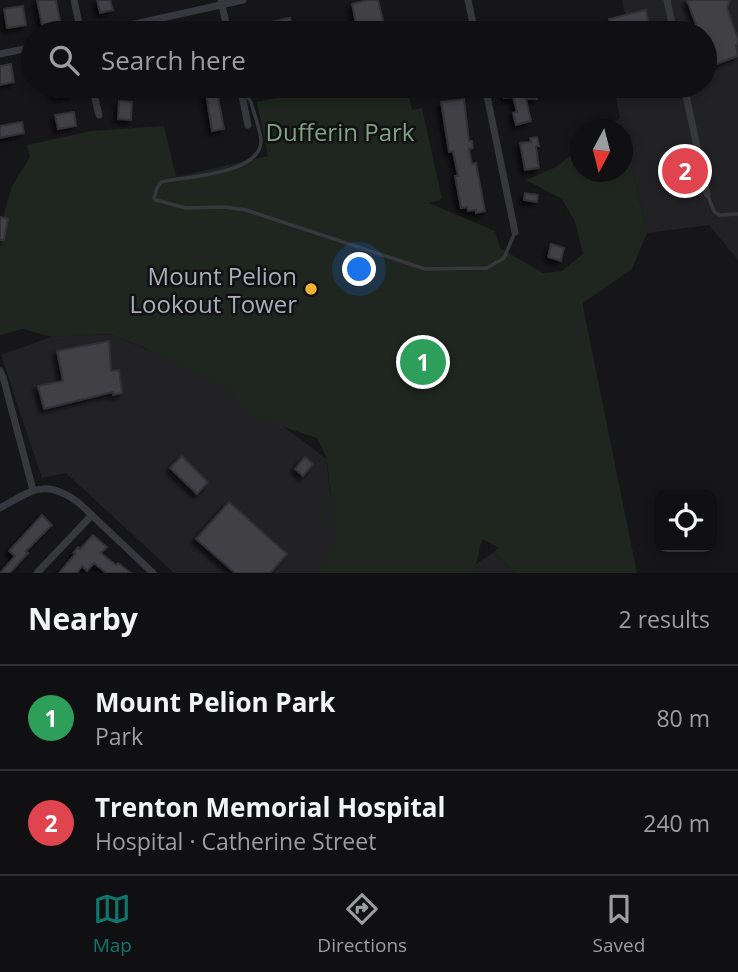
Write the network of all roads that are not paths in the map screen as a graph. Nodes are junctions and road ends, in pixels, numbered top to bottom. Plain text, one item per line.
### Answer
1 (74, 0) edge
2 (243, 0) edge
3 (468, 0) edge
4 (667, 0) edge
5 (221, 2) edge
6 (78, 21) edge
7 (143, 21) edge
8 (225, 21) edge
9 (472, 21) edge
10 (671, 21) edge
11 (21, 50) edge
12 (0, 54) edge
13 (95, 98) edge
14 (243, 98) edge
15 (248, 98) edge
16 (487, 98) edge
17 (687, 98) edge
18 (99, 116) dead end
19 (248, 125) dead end
20 (707, 194) joint
21 (738, 214) edge
22 (514, 232) joint
23 (0, 371) edge
24 (33, 490) junction
25 (0, 508) edge
26 (92, 515) junction
27 (37, 573) edge
28 (153, 573) edge

1 - 6 street
2 - 5 street
3 - 9 street
4 - 10 street
5 - 7 street
5 - 8 street
11 - 12 street
13 - 18 street
14 - 19 street
15 - 22 lane
16 - 22 street
17 - 20 street
20 - 21 lane
23 - 24 street
24 - 25 street
24 - 26 street
26 - 27 street
26 - 28 street

